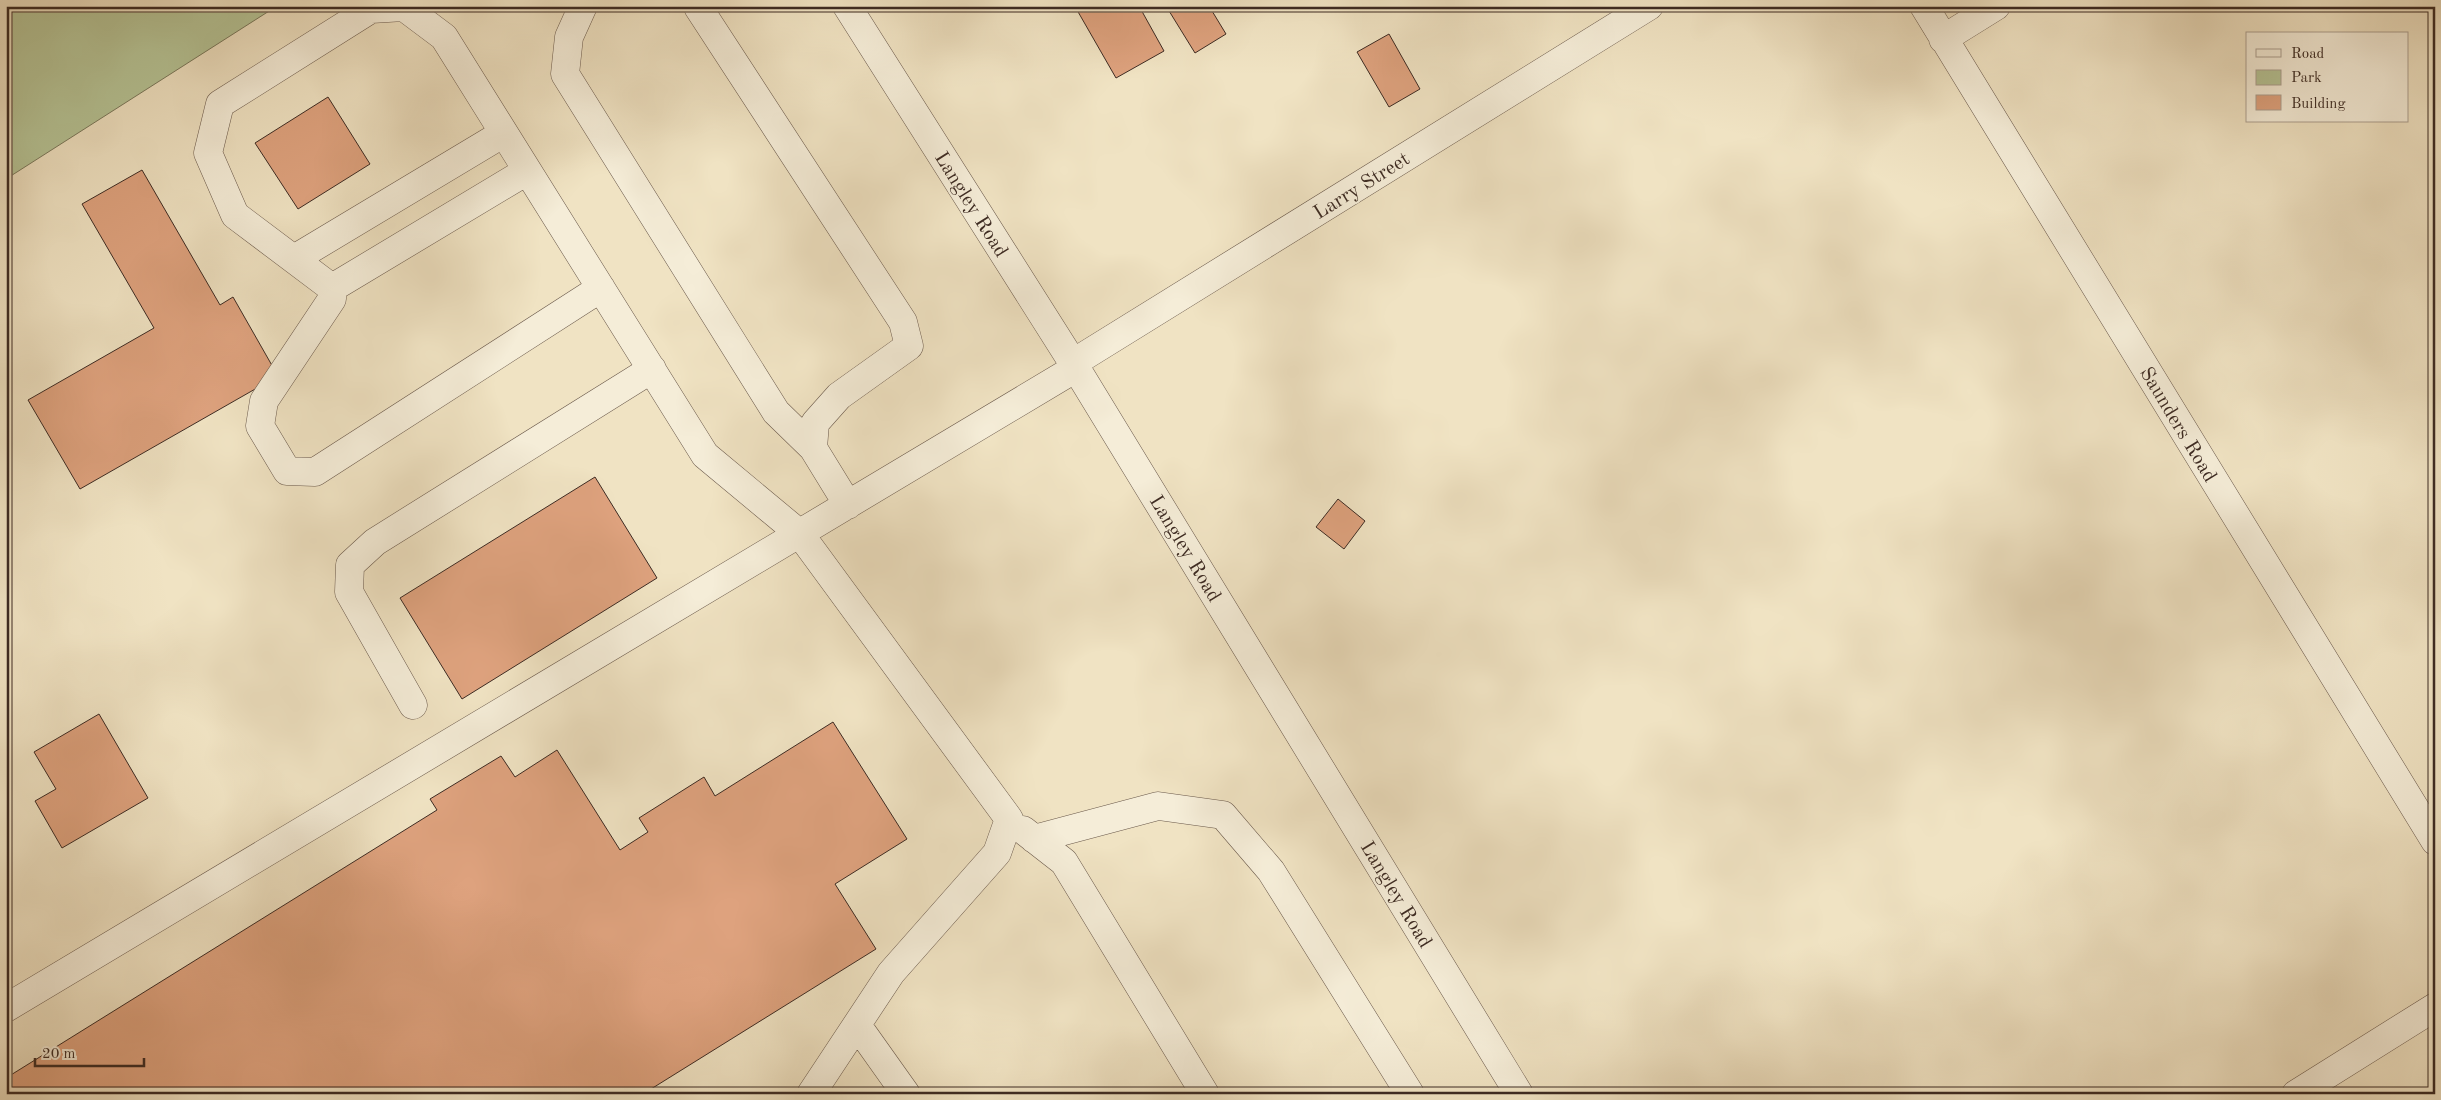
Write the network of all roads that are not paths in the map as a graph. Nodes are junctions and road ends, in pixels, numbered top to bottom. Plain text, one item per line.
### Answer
1 (583, 6) edge
2 (847, 6) edge
3 (1649, 6) edge
4 (1924, 6) edge
5 (1996, 6) edge
6 (698, 7) edge
7 (1943, 39) junction
8 (504, 133) junction
9 (528, 171) junction
10 (294, 259) junction
11 (332, 288) junction
12 (601, 288) junction
13 (1074, 366) junction
14 (652, 369) junction
15 (813, 448) junction
16 (848, 504) junction
17 (800, 534) junction
18 (413, 705) dead end
19 (1009, 819) junction
20 (1034, 839) junction
21 (2435, 841) edge
22 (6, 1008) edge
23 (2435, 1008) edge
24 (857, 1025) junction
25 (811, 1094) edge
26 (906, 1094) edge
27 (1205, 1094) edge
28 (1410, 1094) edge
29 (1519, 1094) edge
30 (2296, 1094) edge

1 - 15 street
2 - 13 street, Langley Road
3 - 13 street, Larry Street
4 - 7 street, Saunders Road
5 - 7 street
6 - 15 street
7 - 21 street, Saunders Road
8 - 9 street
8 - 10 street
8 - 10 street
9 - 11 street
9 - 12 street
10 - 11 street
11 - 12 street
12 - 14 street
13 - 16 street, Larry Street
13 - 29 street, Langley Road
14 - 17 street
14 - 18 street
15 - 16 street
16 - 17 street, Larry Street
17 - 19 street
17 - 22 street, Larry Street
19 - 20 street
19 - 24 street
20 - 27 street
20 - 28 street
23 - 30 street
24 - 25 street
24 - 26 street

